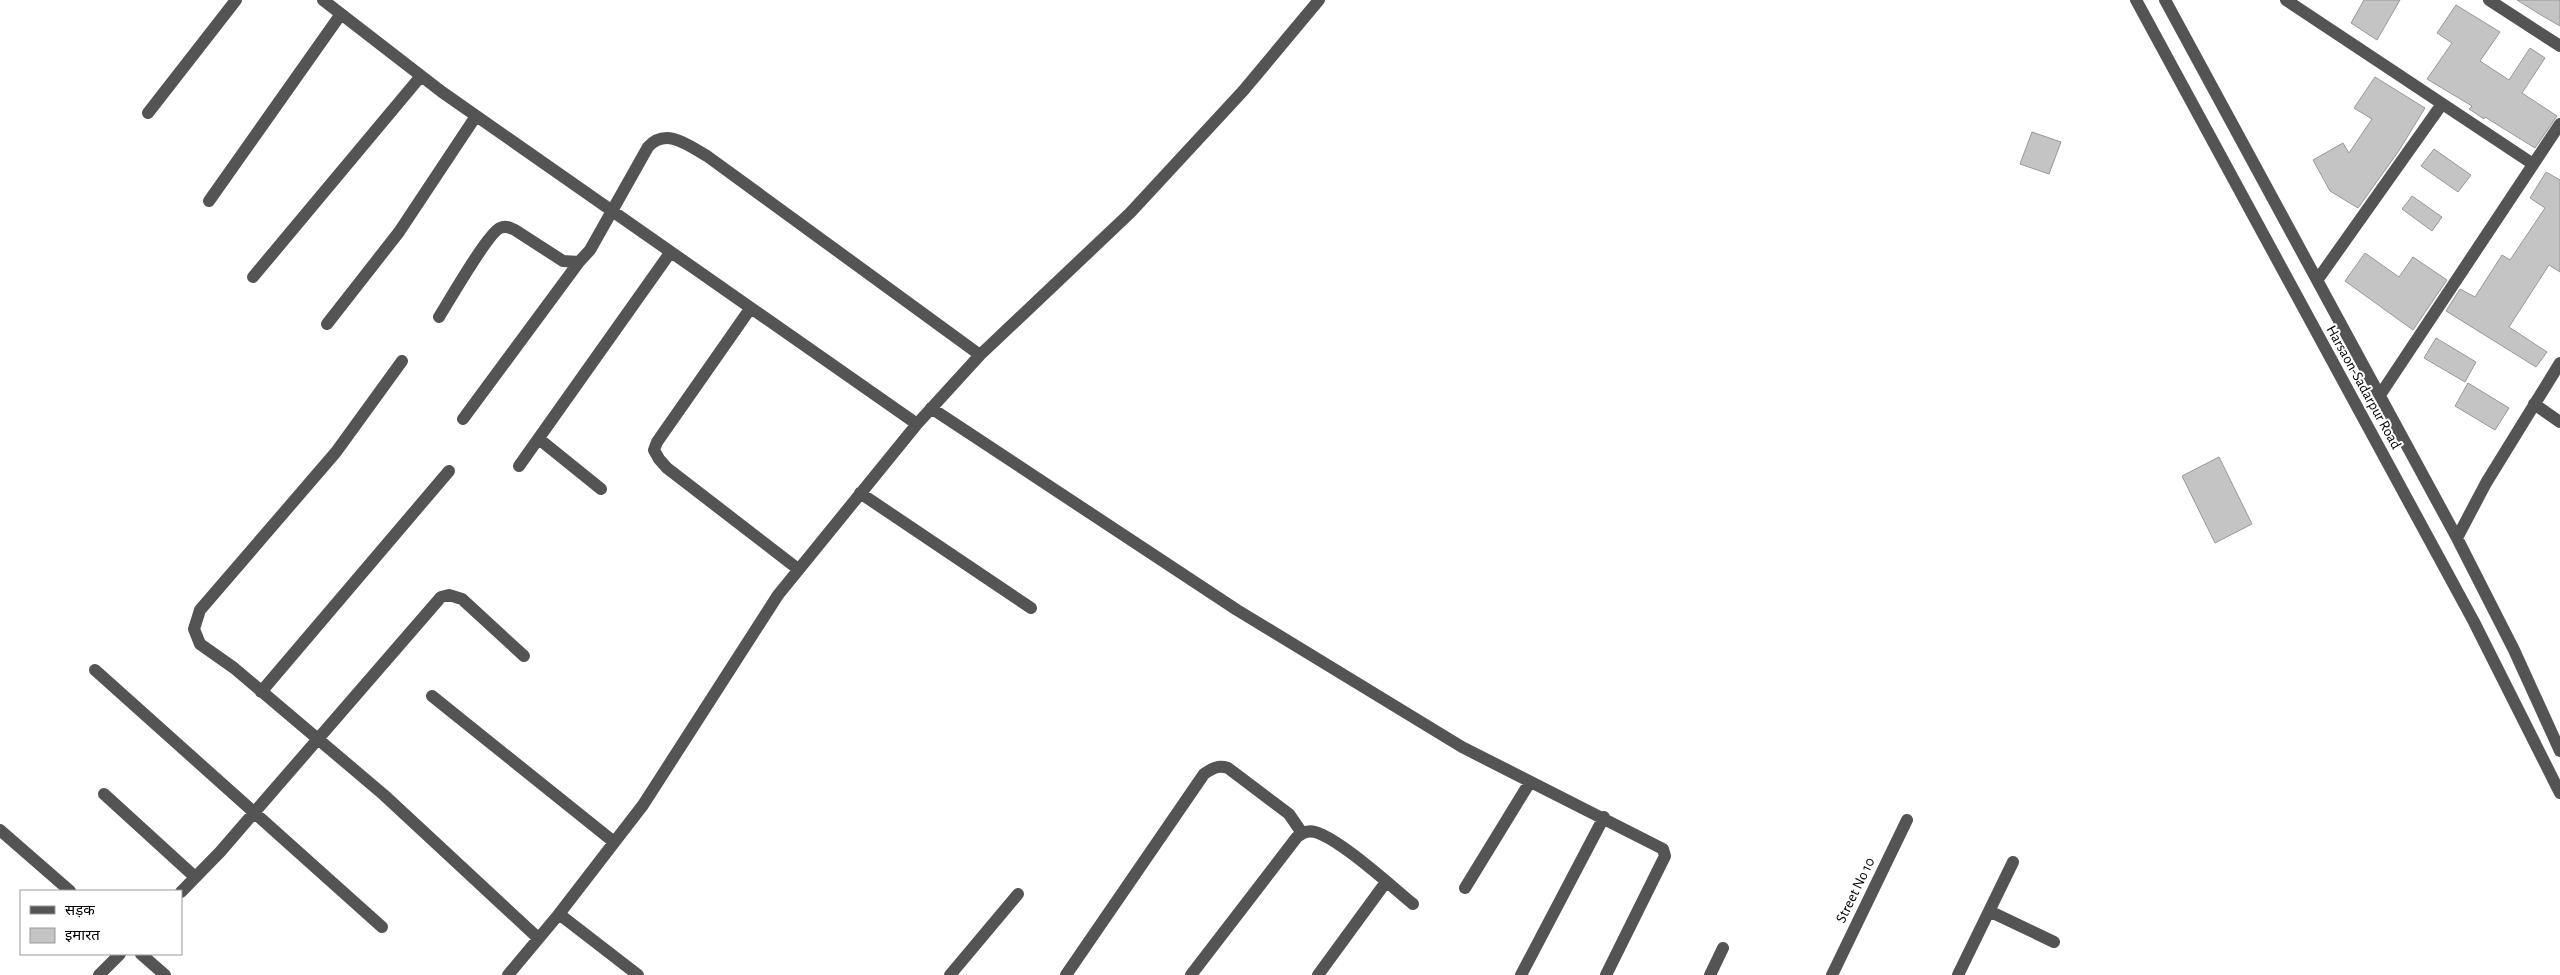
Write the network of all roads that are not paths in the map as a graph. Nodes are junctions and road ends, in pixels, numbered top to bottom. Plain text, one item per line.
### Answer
1 (236, 0) edge
2 (323, 0) edge
3 (1319, 0) edge
4 (2136, 0) edge
5 (2286, 0) edge
6 (2489, 0) edge
7 (2171, 3) edge
8 (342, 14) junction
9 (2560, 46) edge
10 (421, 76) junction
11 (2442, 104) junction
12 (148, 113) dead end
13 (476, 116) junction
14 (2560, 124) edge
15 (2533, 164) junction
16 (209, 201) dead end
17 (610, 210) junction
18 (670, 253) junction
19 (579, 262) junction
20 (253, 277) dead end
21 (2318, 279) junction
22 (750, 309) junction
23 (439, 317) dead end
24 (327, 324) dead end
25 (980, 355) junction
26 (402, 361) dead end
27 (2560, 363) edge
28 (2380, 395) junction
29 (2534, 404) junction
30 (931, 408) junction
31 (462, 418) dead end
32 (2560, 422) edge
33 (917, 424) junction
34 (539, 439) junction
35 (519, 466) dead end
36 (448, 471) dead end
37 (601, 489) dead end
38 (860, 493) junction
39 (2457, 538) junction
40 (798, 569) junction
41 (1030, 608) dead end
42 (524, 656) dead end
43 (95, 670) dead end
44 (261, 692) junction
45 (432, 696) dead end
46 (316, 739) junction
47 (2560, 751) edge
48 (1530, 782) junction
49 (2560, 793) edge
50 (104, 794) dead end
51 (254, 813) junction
52 (1604, 817) junction
53 (1907, 820) dead end
54 (0, 830) edge
55 (1302, 832) junction
56 (614, 842) junction
57 (2013, 862) dead end
58 (195, 877) junction
59 (1386, 882) junction
60 (1465, 888) dead end
61 (69, 890) edge
62 (182, 891) edge
63 (1018, 894) dead end
64 (1413, 904) dead end
65 (1989, 911) junction
66 (559, 914) junction
67 (382, 927) dead end
68 (538, 938) junction
69 (2054, 942) dead end
70 (1723, 948) dead end
71 (119, 955) edge
72 (142, 955) edge
73 (1326, 972) edge
74 (99, 975) edge
75 (165, 975) edge
76 (508, 975) edge
77 (638, 975) edge
78 (950, 975) edge
79 (1066, 975) edge
80 (1191, 975) edge
81 (1521, 975) edge
82 (1606, 975) edge
83 (1710, 975) edge
84 (1832, 975) edge
85 (1958, 975) edge

1 - 12 street
2 - 8 street
3 - 25 street
4 - 49 street, Harsaon-Sadarpur Road
5 - 11 street
6 - 9 street
7 - 21 street, Harsaon-Sadarpur Road
8 - 10 street
8 - 16 street
10 - 13 street
10 - 20 street
11 - 15 street
11 - 21 street
13 - 17 street
13 - 24 street
14 - 15 street
15 - 28 street
17 - 18 street
17 - 19 street
17 - 25 street
18 - 22 street
18 - 34 street
19 - 23 street
19 - 31 street
21 - 28 street, Harsaon-Sadarpur Road
22 - 33 street
22 - 40 street
25 - 30 street
26 - 44 street
27 - 29 street
28 - 39 street, Harsaon-Sadarpur Road
29 - 32 street
29 - 39 street
30 - 33 street
30 - 48 street
33 - 38 street
34 - 35 street
34 - 37 street
36 - 44 street
38 - 40 street
38 - 41 street
39 - 47 street, Harsaon-Sadarpur Road
40 - 56 street
42 - 46 street
43 - 51 street
44 - 46 street
45 - 56 street
46 - 51 street
46 - 68 street
48 - 52 street
48 - 60 street
50 - 58 street
51 - 58 street
51 - 67 street
52 - 81 street
52 - 82 street
53 - 84 street, Street No 10
54 - 61 street
55 - 59 street
55 - 79 street
55 - 80 street
56 - 66 street
57 - 65 street
58 - 62 street
59 - 64 street
59 - 73 street
63 - 78 street
65 - 69 street
65 - 85 street
66 - 68 street
66 - 77 street
68 - 76 street
70 - 83 street
71 - 74 street
72 - 75 street

